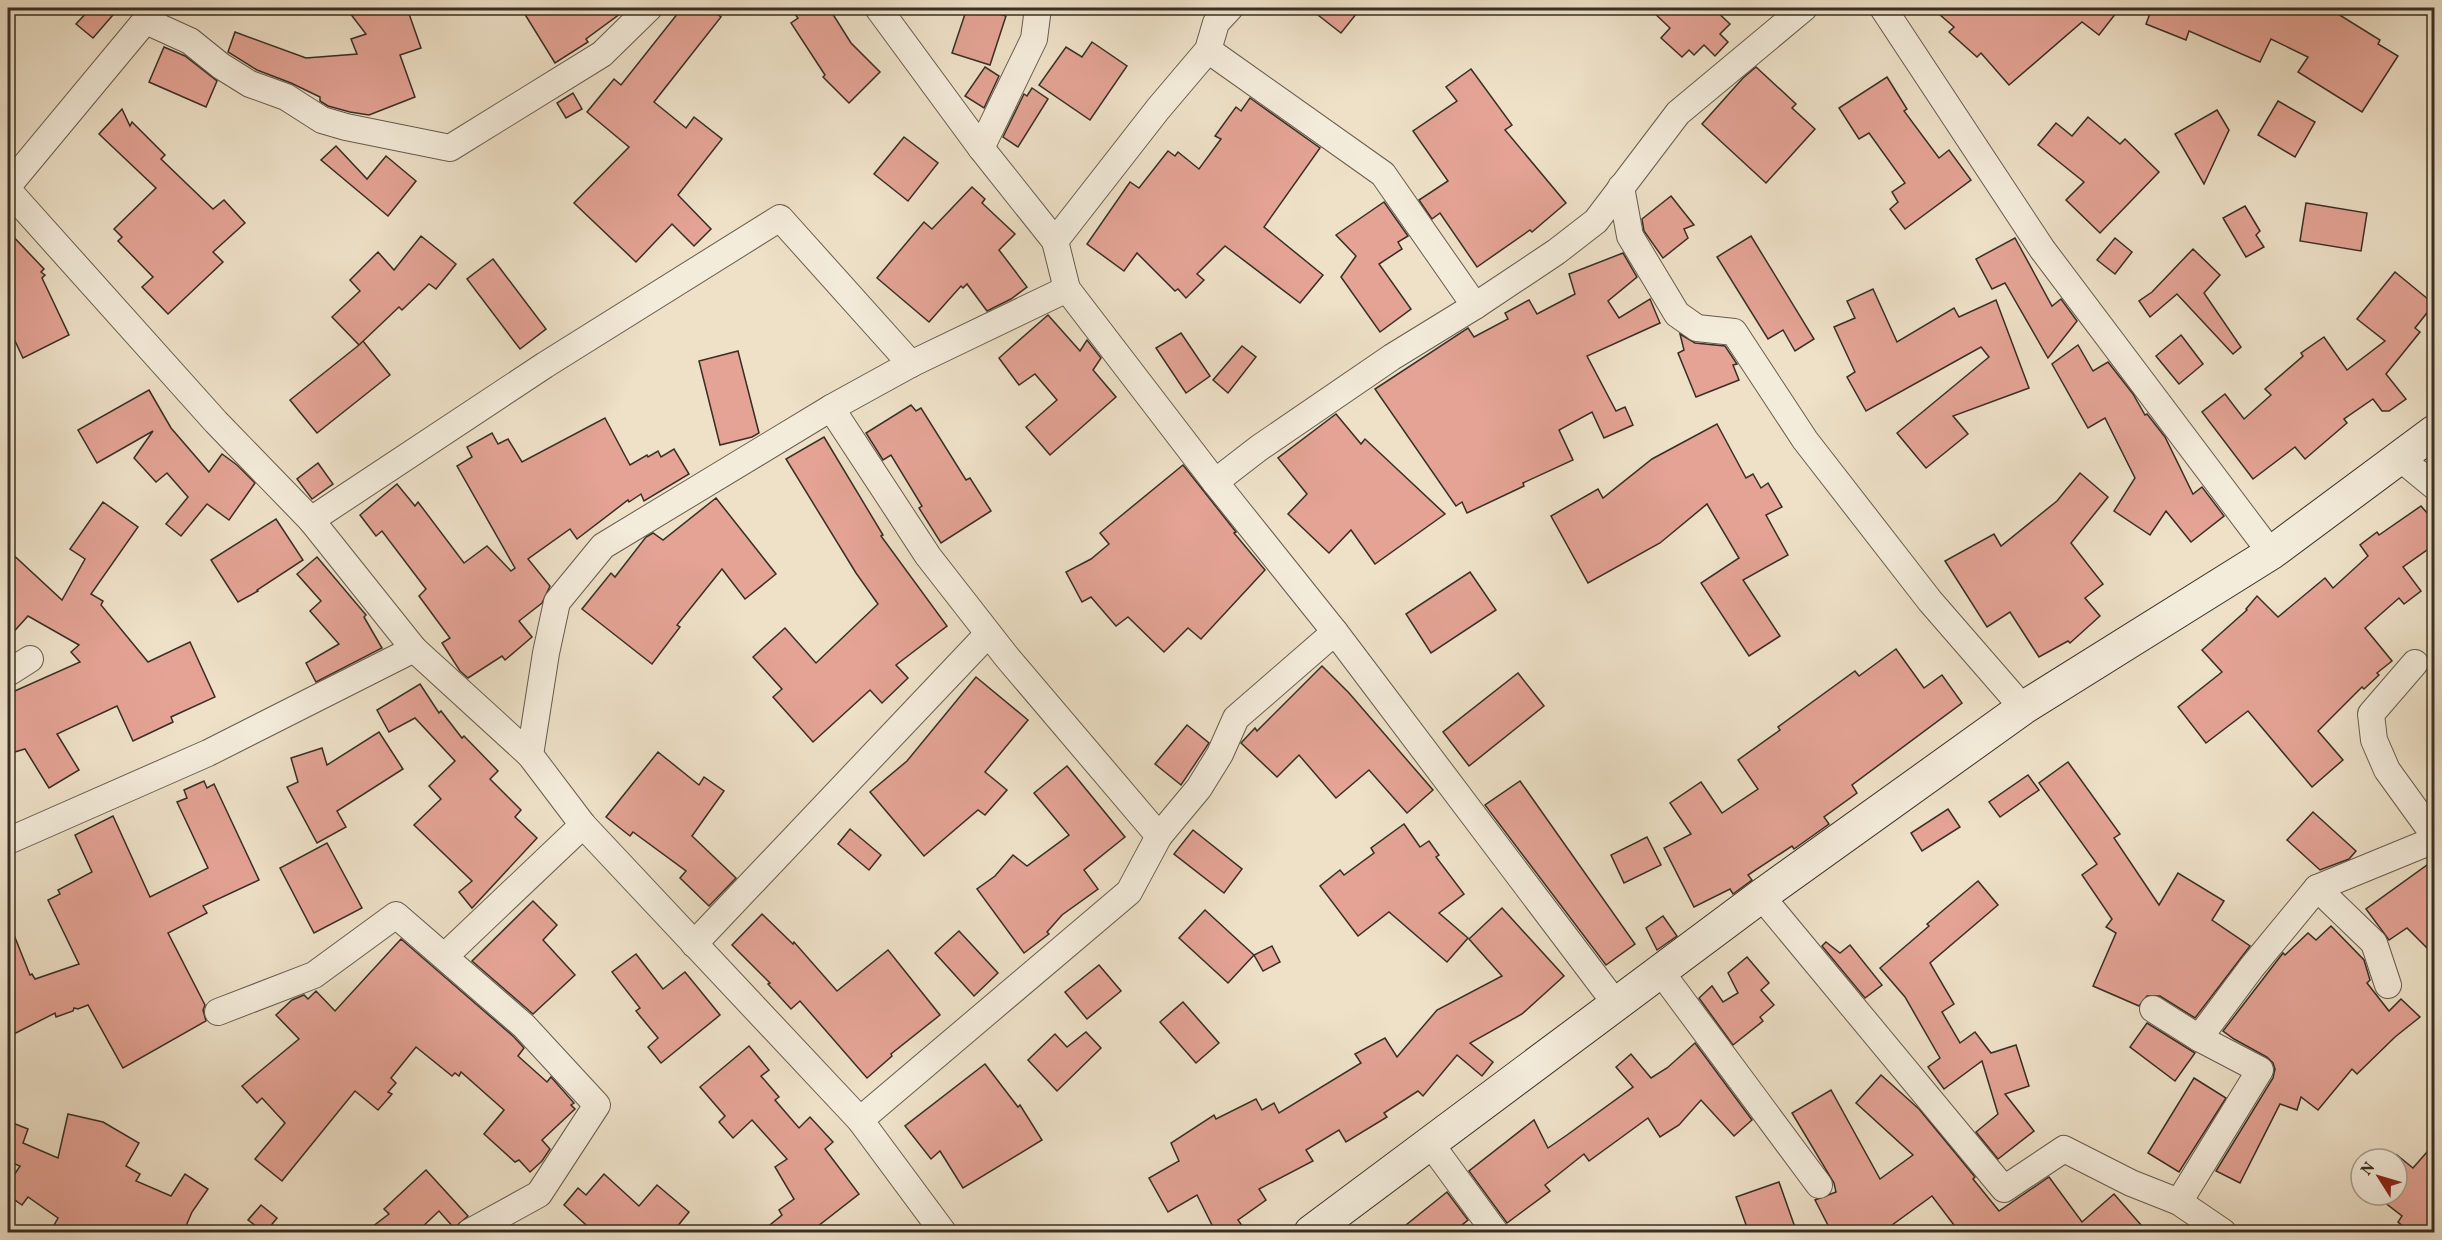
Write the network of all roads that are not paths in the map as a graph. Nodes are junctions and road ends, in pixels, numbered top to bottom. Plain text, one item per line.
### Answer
1 (649, 8) edge
2 (878, 8) edge
3 (1038, 8) edge
4 (1230, 8) edge
5 (1804, 8) edge
6 (1883, 8) edge
7 (151, 14) edge
8 (1208, 50) junction
9 (981, 148) junction
10 (1622, 187) junction
11 (8, 188) edge
12 (1056, 241) junction
13 (1067, 289) junction
14 (1475, 306) junction
15 (911, 364) junction
16 (831, 408) junction
17 (2434, 432) edge
18 (2400, 458) junction
19 (1215, 482) junction
20 (2434, 486) edge
21 (311, 520) junction
22 (2271, 553) junction
23 (1335, 632) junction
24 (988, 634) junction
25 (414, 649) junction
26 (30, 659) dead end
27 (2415, 663) dead end
28 (8, 673) edge
29 (2023, 708) junction
30 (530, 755) junction
31 (583, 825) junction
32 (2434, 835) edge
33 (1159, 836) junction
34 (2434, 840) edge
35 (8, 841) edge
36 (2317, 888) junction
37 (1761, 896) junction
38 (694, 945) junction
39 (445, 956) junction
40 (1661, 972) junction
41 (2388, 985) dead end
42 (1616, 1004) junction
43 (2153, 1008) dead end
44 (218, 1012) dead end
45 (2199, 1038) junction
46 (860, 1120) junction
47 (1430, 1143) junction
48 (1819, 1185) dead end
49 (2179, 1202) junction
50 (470, 1233) edge
51 (943, 1233) edge
52 (1311, 1233) edge
53 (1495, 1233) edge
54 (2223, 1233) edge

1 - 7 street
2 - 9 street
3 - 9 street
4 - 8 street
5 - 10 street
6 - 22 street
7 - 11 street
8 - 12 street
8 - 14 street
9 - 12 street
10 - 14 street
10 - 29 street
11 - 21 street
12 - 13 street
13 - 15 street
13 - 19 street
14 - 19 street
15 - 16 street
15 - 21 street
16 - 24 street
16 - 30 street
17 - 18 street
18 - 20 street
18 - 22 street
19 - 23 street
21 - 25 street
22 - 29 street
23 - 33 street
23 - 42 street
24 - 33 street
24 - 38 street
25 - 30 street
25 - 35 street
26 - 28 street
27 - 32 street
29 - 37 street
30 - 31 street
31 - 38 street
31 - 39 street
33 - 46 street
34 - 36 street
36 - 41 street
36 - 45 street
37 - 40 street
37 - 49 street
38 - 46 street
39 - 44 street
39 - 50 street
40 - 42 street
40 - 48 street
42 - 47 street
43 - 45 street
45 - 49 street
46 - 51 street
47 - 52 street
47 - 53 street
49 - 54 street

